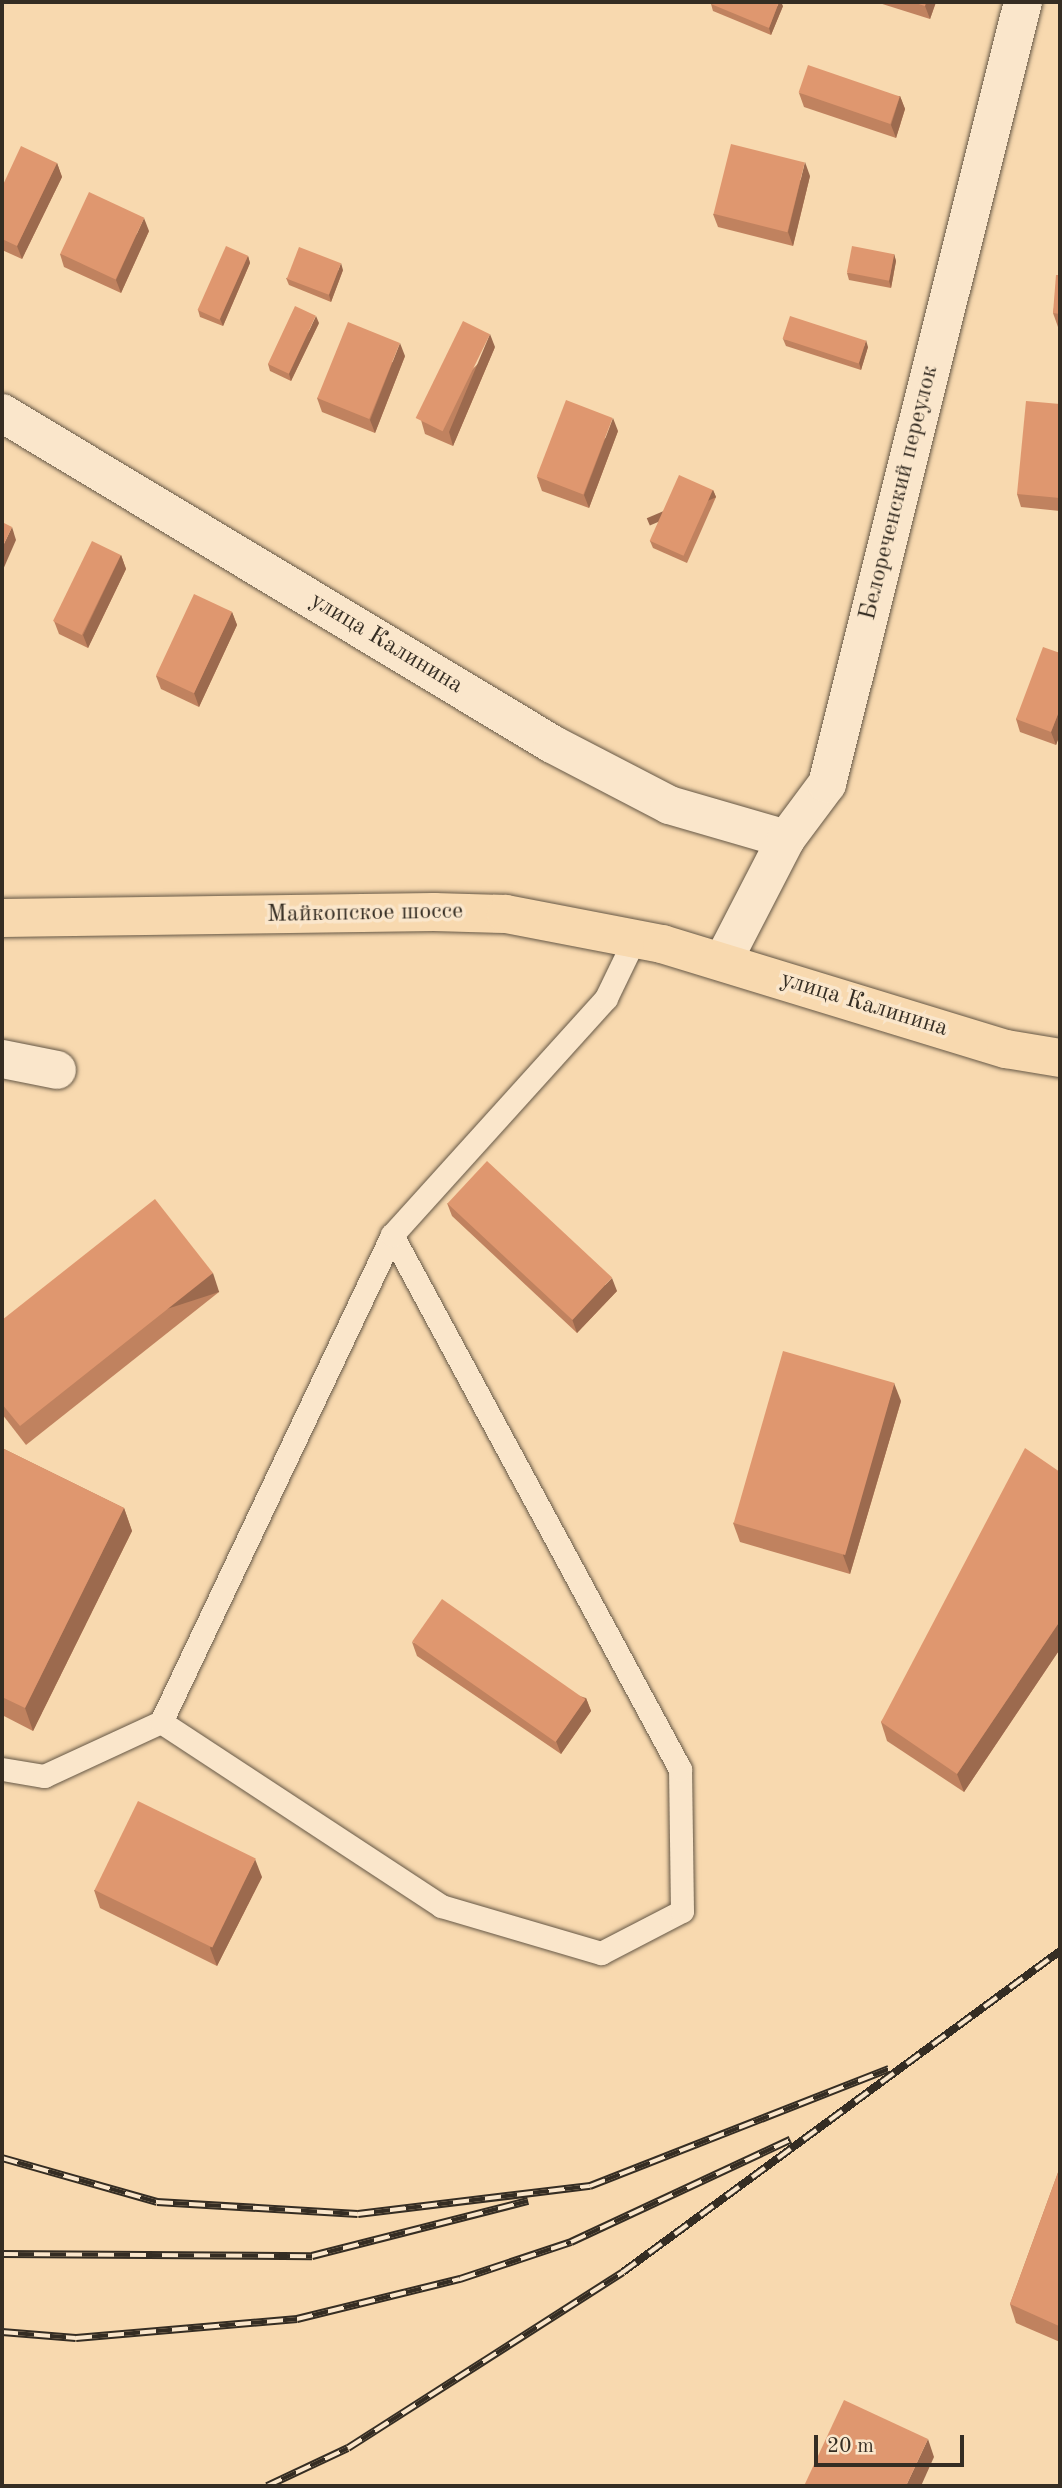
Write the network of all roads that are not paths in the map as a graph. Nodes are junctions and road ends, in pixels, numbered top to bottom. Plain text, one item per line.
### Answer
1 (1023, 2) edge
2 (2, 413) edge
3 (786, 839) junction
4 (2, 918) edge
5 (634, 940) junction
6 (723, 961) junction
7 (1006, 1049) junction
8 (1060, 1058) edge
9 (2, 1059) edge
10 (57, 1070) dead end
11 (1060, 1084) edge
12 (392, 1235) junction
13 (161, 1722) junction
14 (2, 1769) edge

1 - 3 street, Белореченский переулок
2 - 3 street, улица Калинина
3 - 6 street, Белореченский переулок
4 - 5 main road, Майкопское шоссе
5 - 6 main road, Майкопское шоссе
5 - 12 lane
6 - 7 main road, улица Калинина
7 - 8 main road, улица Калинина
7 - 11 main road, улица Калинина
9 - 10 street
12 - 13 lane
12 - 13 lane
13 - 14 lane

